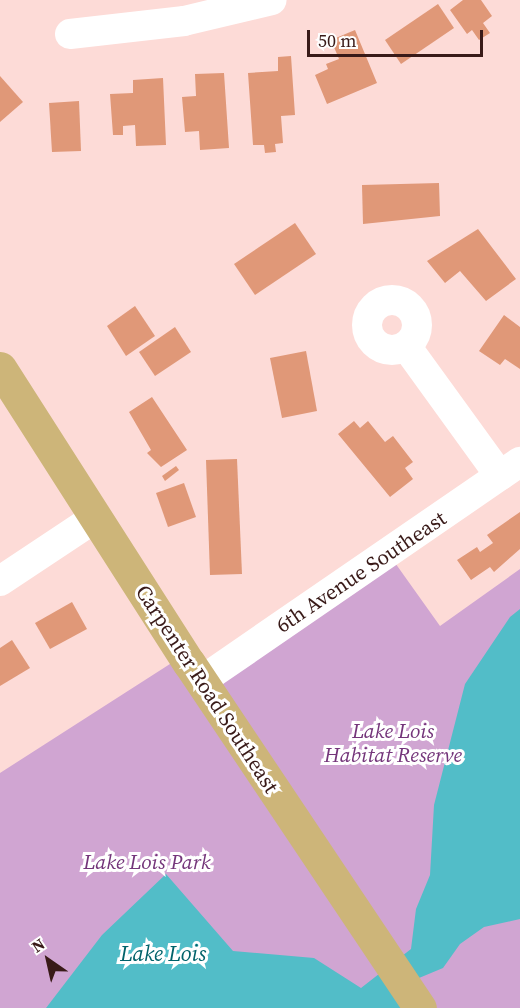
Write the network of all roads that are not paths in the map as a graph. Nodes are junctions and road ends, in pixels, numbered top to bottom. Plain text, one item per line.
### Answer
1 (272, 0) edge
2 (70, 34) dead end
3 (406, 346) dead end
4 (0, 368) edge
5 (510, 469) edge
6 (95, 518) junction
7 (0, 581) edge
8 (201, 681) junction
9 (420, 1008) edge

1 - 2 street
3 - 5 street
4 - 6 main road, Carpenter Road Southeast
5 - 8 street, 6th Avenue Southeast
6 - 7 street
6 - 8 main road, Carpenter Road Southeast
8 - 9 main road, Carpenter Road Southeast

